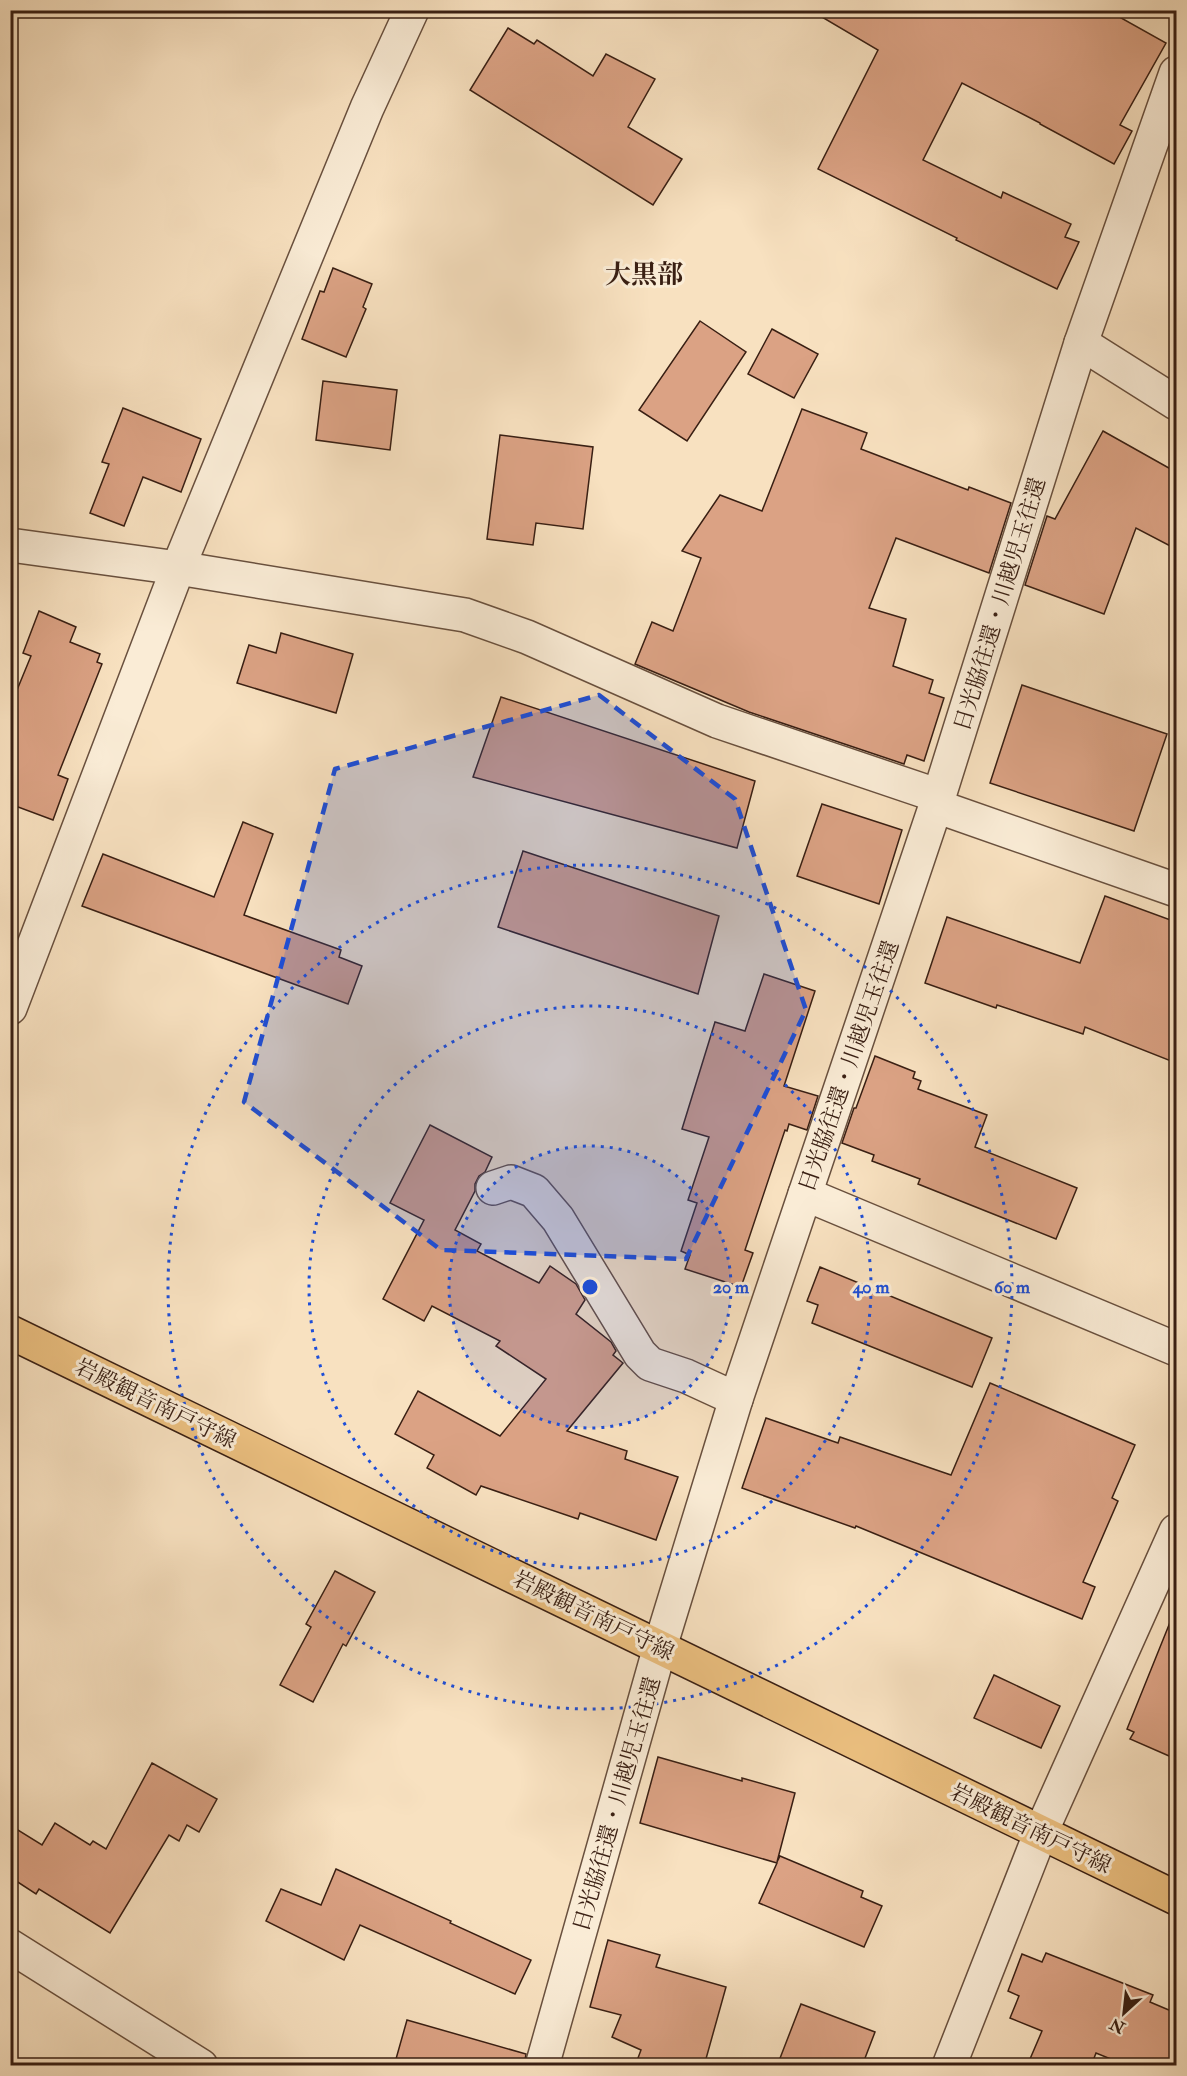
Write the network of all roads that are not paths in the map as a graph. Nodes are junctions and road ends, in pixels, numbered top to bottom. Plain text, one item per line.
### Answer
1 (412, 10) edge
2 (1174, 93) edge
3 (1081, 343) junction
4 (1176, 404) edge
5 (10, 545) edge
6 (178, 568) junction
7 (938, 801) junction
8 (1176, 890) edge
9 (10, 1008) edge
10 (493, 1188) dead end
11 (805, 1194) junction
12 (10, 1332) edge
13 (1176, 1350) edge
14 (736, 1399) junction
15 (1176, 1535) edge
16 (660, 1647) junction
17 (1041, 1832) junction
18 (1176, 1899) edge
19 (10, 1946) edge
20 (201, 2066) edge
21 (542, 2066) edge
22 (949, 2066) edge

1 - 6 street
2 - 3 street, 日光脇往還・川越児玉往還
3 - 4 street
3 - 7 street, 日光脇往還・川越児玉往還
5 - 6 street
6 - 7 street
6 - 9 street
7 - 8 street
7 - 11 street, 日光脇往還・川越児玉往還
10 - 14 street
11 - 13 street
11 - 14 street, 日光脇往還・川越児玉往還
12 - 16 main road, 岩殿観音南戸守線
14 - 16 street, 日光脇往還・川越児玉往還
15 - 17 street
16 - 17 main road, 岩殿観音南戸守線
16 - 21 street, 日光脇往還・川越児玉往還
17 - 18 main road, 岩殿観音南戸守線
17 - 22 street
19 - 20 street

